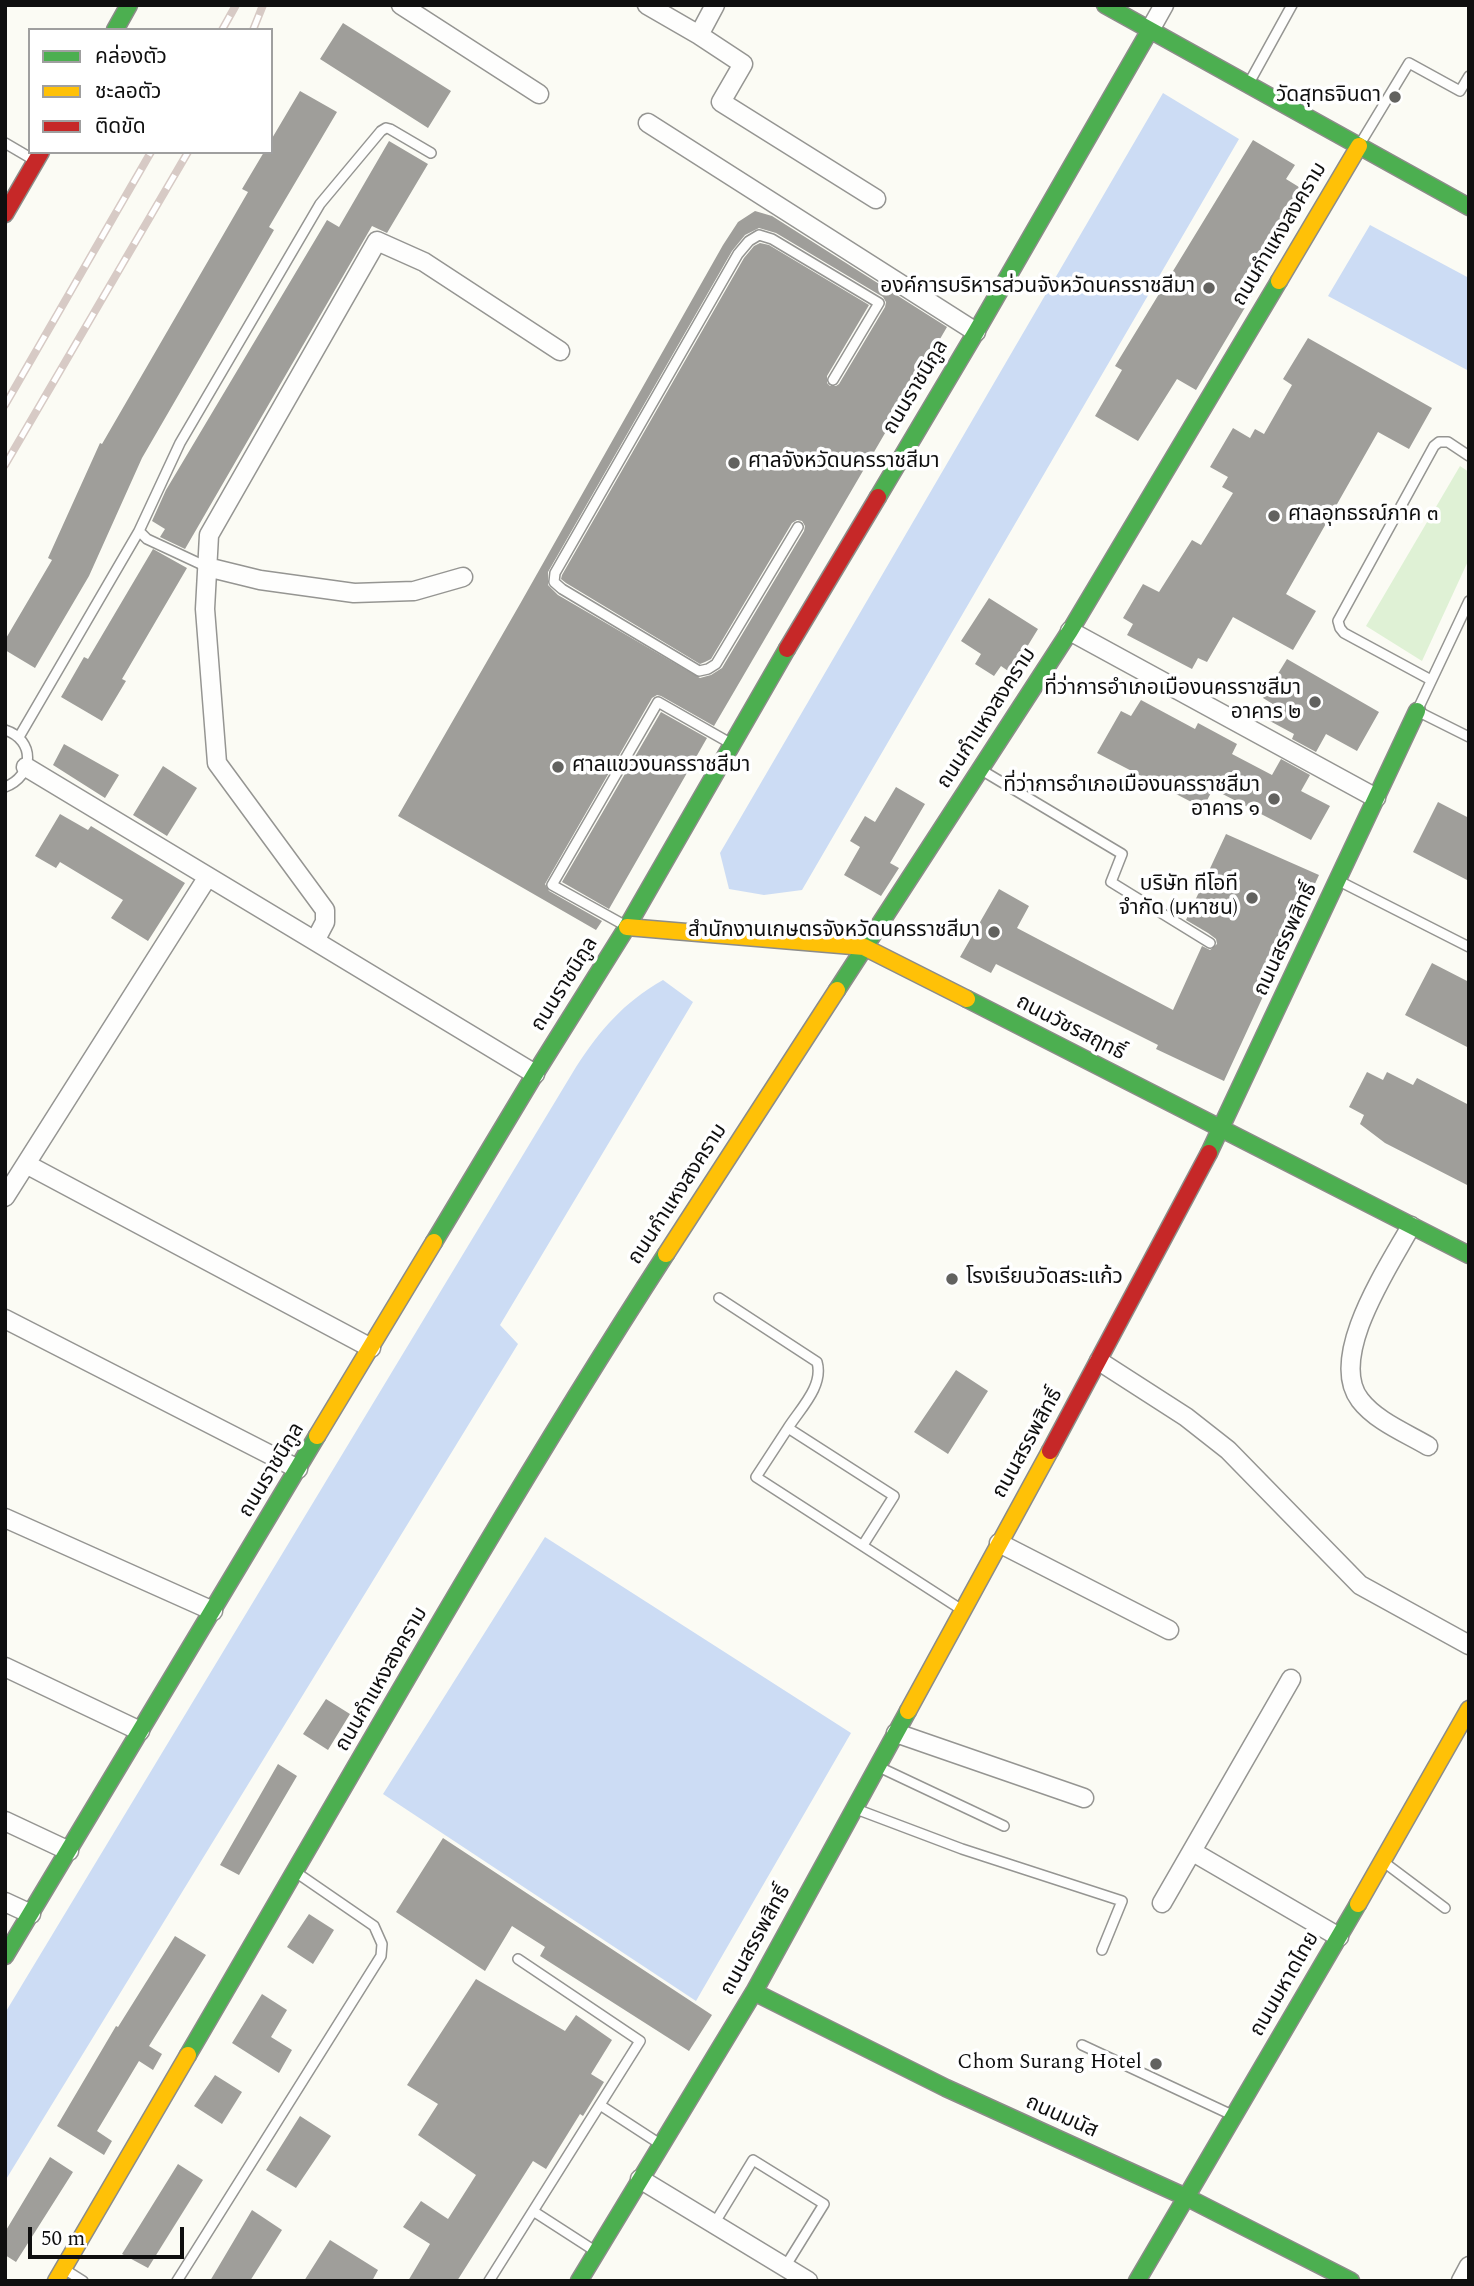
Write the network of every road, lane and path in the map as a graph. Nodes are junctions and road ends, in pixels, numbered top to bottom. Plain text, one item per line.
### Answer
1 (129, 5) edge
2 (401, 5) edge
3 (648, 5) edge
4 (715, 5) edge
5 (1105, 5) edge
6 (1164, 5) edge
7 (1292, 5) edge
8 (116, 28) edge
9 (1150, 30) junction
10 (699, 35) junction
11 (1469, 76) edge
12 (1248, 85) junction
13 (1465, 93) edge
14 (539, 94) dead end
15 (648, 123) dead end
16 (5, 143) edge
17 (1359, 146) junction
18 (28, 153) edge
19 (431, 153) dead end
20 (38, 157) edge
21 (876, 199) dead end
22 (1469, 207) edge
23 (5, 214) edge
24 (976, 332) junction
25 (560, 351) dead end
26 (832, 380) dead end
27 (1469, 456) edge
28 (798, 527) dead end
29 (139, 531) junction
30 (207, 567) junction
31 (463, 578) dead end
32 (1469, 601) edge
33 (1070, 631) junction
34 (1431, 680) junction
35 (1417, 711) junction
36 (5, 730) edge
37 (19, 737) junction
38 (1469, 737) edge
39 (731, 744) junction
40 (26, 767) junction
41 (980, 769) junction
42 (5, 787) edge
43 (1376, 797) junction
44 (207, 878) junction
45 (1338, 881) junction
46 (627, 927) junction
47 (315, 941) junction
48 (1210, 943) dead end
49 (864, 947) junction
50 (1469, 947) edge
51 (535, 1074) junction
52 (1221, 1130) junction
53 (26, 1164) junction
54 (5, 1197) edge
55 (1411, 1226) junction
56 (1469, 1255) edge
57 (719, 1298) dead end
58 (5, 1319) edge
59 (371, 1348) junction
60 (1099, 1361) junction
61 (788, 1428) junction
62 (1428, 1446) dead end
63 (298, 1469) junction
64 (5, 1518) edge
65 (999, 1543) junction
66 (863, 1545) junction
67 (962, 1610) junction
68 (213, 1611) junction
69 (1168, 1630) dead end
70 (1469, 1645) edge
71 (5, 1667) edge
72 (1291, 1679) dead end
73 (1469, 1709) edge
74 (140, 1731) junction
75 (896, 1733) junction
76 (877, 1766) junction
77 (1084, 1798) dead end
78 (855, 1808) junction
79 (5, 1821) edge
80 (1004, 1826) dead end
81 (69, 1851) junction
82 (1192, 1852) junction
83 (1383, 1861) junction
84 (295, 1872) junction
85 (5, 1902) edge
86 (1162, 1903) dead end
87 (1445, 1908) dead end
88 (30, 1914) junction
89 (1339, 1937) junction
90 (1102, 1950) dead end
91 (5, 1956) edge
92 (518, 1959) dead end
93 (754, 1992) junction
94 (1082, 2045) dead end
95 (600, 2105) junction
96 (1234, 2116) junction
97 (662, 2145) junction
98 (640, 2179) junction
99 (1188, 2198) junction
100 (533, 2211) junction
101 (713, 2224) junction
102 (596, 2252) junction
103 (1469, 2266) edge
104 (785, 2267) junction
105 (60, 2275) edge
106 (83, 2281) edge
107 (177, 2281) edge
108 (489, 2281) edge
109 (579, 2281) edge
110 (808, 2281) edge
111 (1138, 2281) edge
112 (1351, 2281) edge
113 (1461, 2281) edge

1 - 8 street
2 - 14 street
3 - 10 street
4 - 10 street
5 - 9 street
6 - 9 street
7 - 12 lane
9 - 12 street
9 - 24 street, ถนนราชนิกูล
10 - 21 street
11 - 13 lane
12 - 17 street
13 - 17 lane
15 - 24 street
16 - 18 lane
17 - 22 street
17 - 33 street, ถนนกำแหงสงคราม
19 - 29 lane
20 - 23 street
24 - 39 street, ถนนราชนิกูล
25 - 30 street
26 - 28 lane
27 - 34 lane
29 - 30 lane
29 - 37 lane
30 - 31 street
30 - 47 street
32 - 34 lane, ถนนสรรพสิทธิ์
33 - 41 street, ถนนกำแหงสงคราม
33 - 43 street
34 - 35 lane, ถนนสรรพสิทธิ์
35 - 38 lane
35 - 43 street, ถนนสรรพสิทธิ์
36 - 37 lane
37 - 40 lane
39 - 46 street, ถนนราชนิกูล
39 - 46 lane
40 - 42 lane
40 - 44 street
41 - 48 lane
41 - 49 street, ถนนกำแหงสงคราม
43 - 45 street, ถนนสรรพสิทธิ์
44 - 47 street
44 - 53 street
45 - 50 lane
45 - 52 street, ถนนสรรพสิทธิ์
46 - 49 street, ถนนวัชรสฤทธิ์
46 - 51 street, ถนนราชนิกูล
47 - 51 street
49 - 52 street, ถนนวัชรสฤทธิ์
49 - 84 street, ถนนกำแหงสงคราม
51 - 59 street, ถนนราชนิกูล
52 - 55 street, ถนนวัชรสฤทธิ์
52 - 60 street, ถนนสรรพสิทธิ์
53 - 54 street
53 - 59 street
55 - 56 street, ถนนวัชรสฤทธิ์
55 - 62 street
57 - 61 lane
58 - 63 street
59 - 63 street, ถนนราชนิกูล
60 - 65 street, ถนนสรรพสิทธิ์
60 - 70 street
61 - 66 lane
61 - 66 lane
63 - 68 street, ถนนราชนิกูล
64 - 68 street
65 - 67 street, ถนนสรรพสิทธิ์
65 - 69 street
66 - 67 lane
67 - 75 street, ถนนสรรพสิทธิ์
68 - 74 street, ถนนราชนิกูล
71 - 74 street
72 - 82 street
73 - 83 street, ถนนมหาดไทย
74 - 81 street, ถนนราชนิกูล
75 - 76 street, ถนนสรรพสิทธิ์
75 - 77 street
76 - 78 street, ถนนสรรพสิทธิ์
76 - 80 lane
78 - 90 lane
78 - 93 street, ถนนสรรพสิทธิ์
79 - 81 street
81 - 88 street, ถนนราชนิกูล
82 - 86 street
82 - 89 street
83 - 87 lane
83 - 89 street, ถนนมหาดไทย
84 - 105 street, ถนนกำแหงสงคราม
84 - 107 lane
85 - 88 street
88 - 91 street, ถนนราชนิกูล
89 - 96 street, ถนนมหาดไทย
92 - 95 lane
93 - 97 street, ถนนสรรพสิทธิ์
93 - 99 street, ถนนมนัส
94 - 96 lane
95 - 97 lane
95 - 100 lane
96 - 99 street, ถนนมหาดไทย
97 - 98 street, ถนนสรรพสิทธิ์
98 - 101 street
98 - 102 street, ถนนสรรพสิทธิ์
99 - 111 street, ถนนมหาดไทย
99 - 112 street, ถนนมนัส
100 - 102 lane
100 - 108 lane
101 - 104 street
101 - 104 lane
102 - 109 street, ถนนสรรพสิทธิ์
103 - 113 street
104 - 110 street
105 - 106 lane

